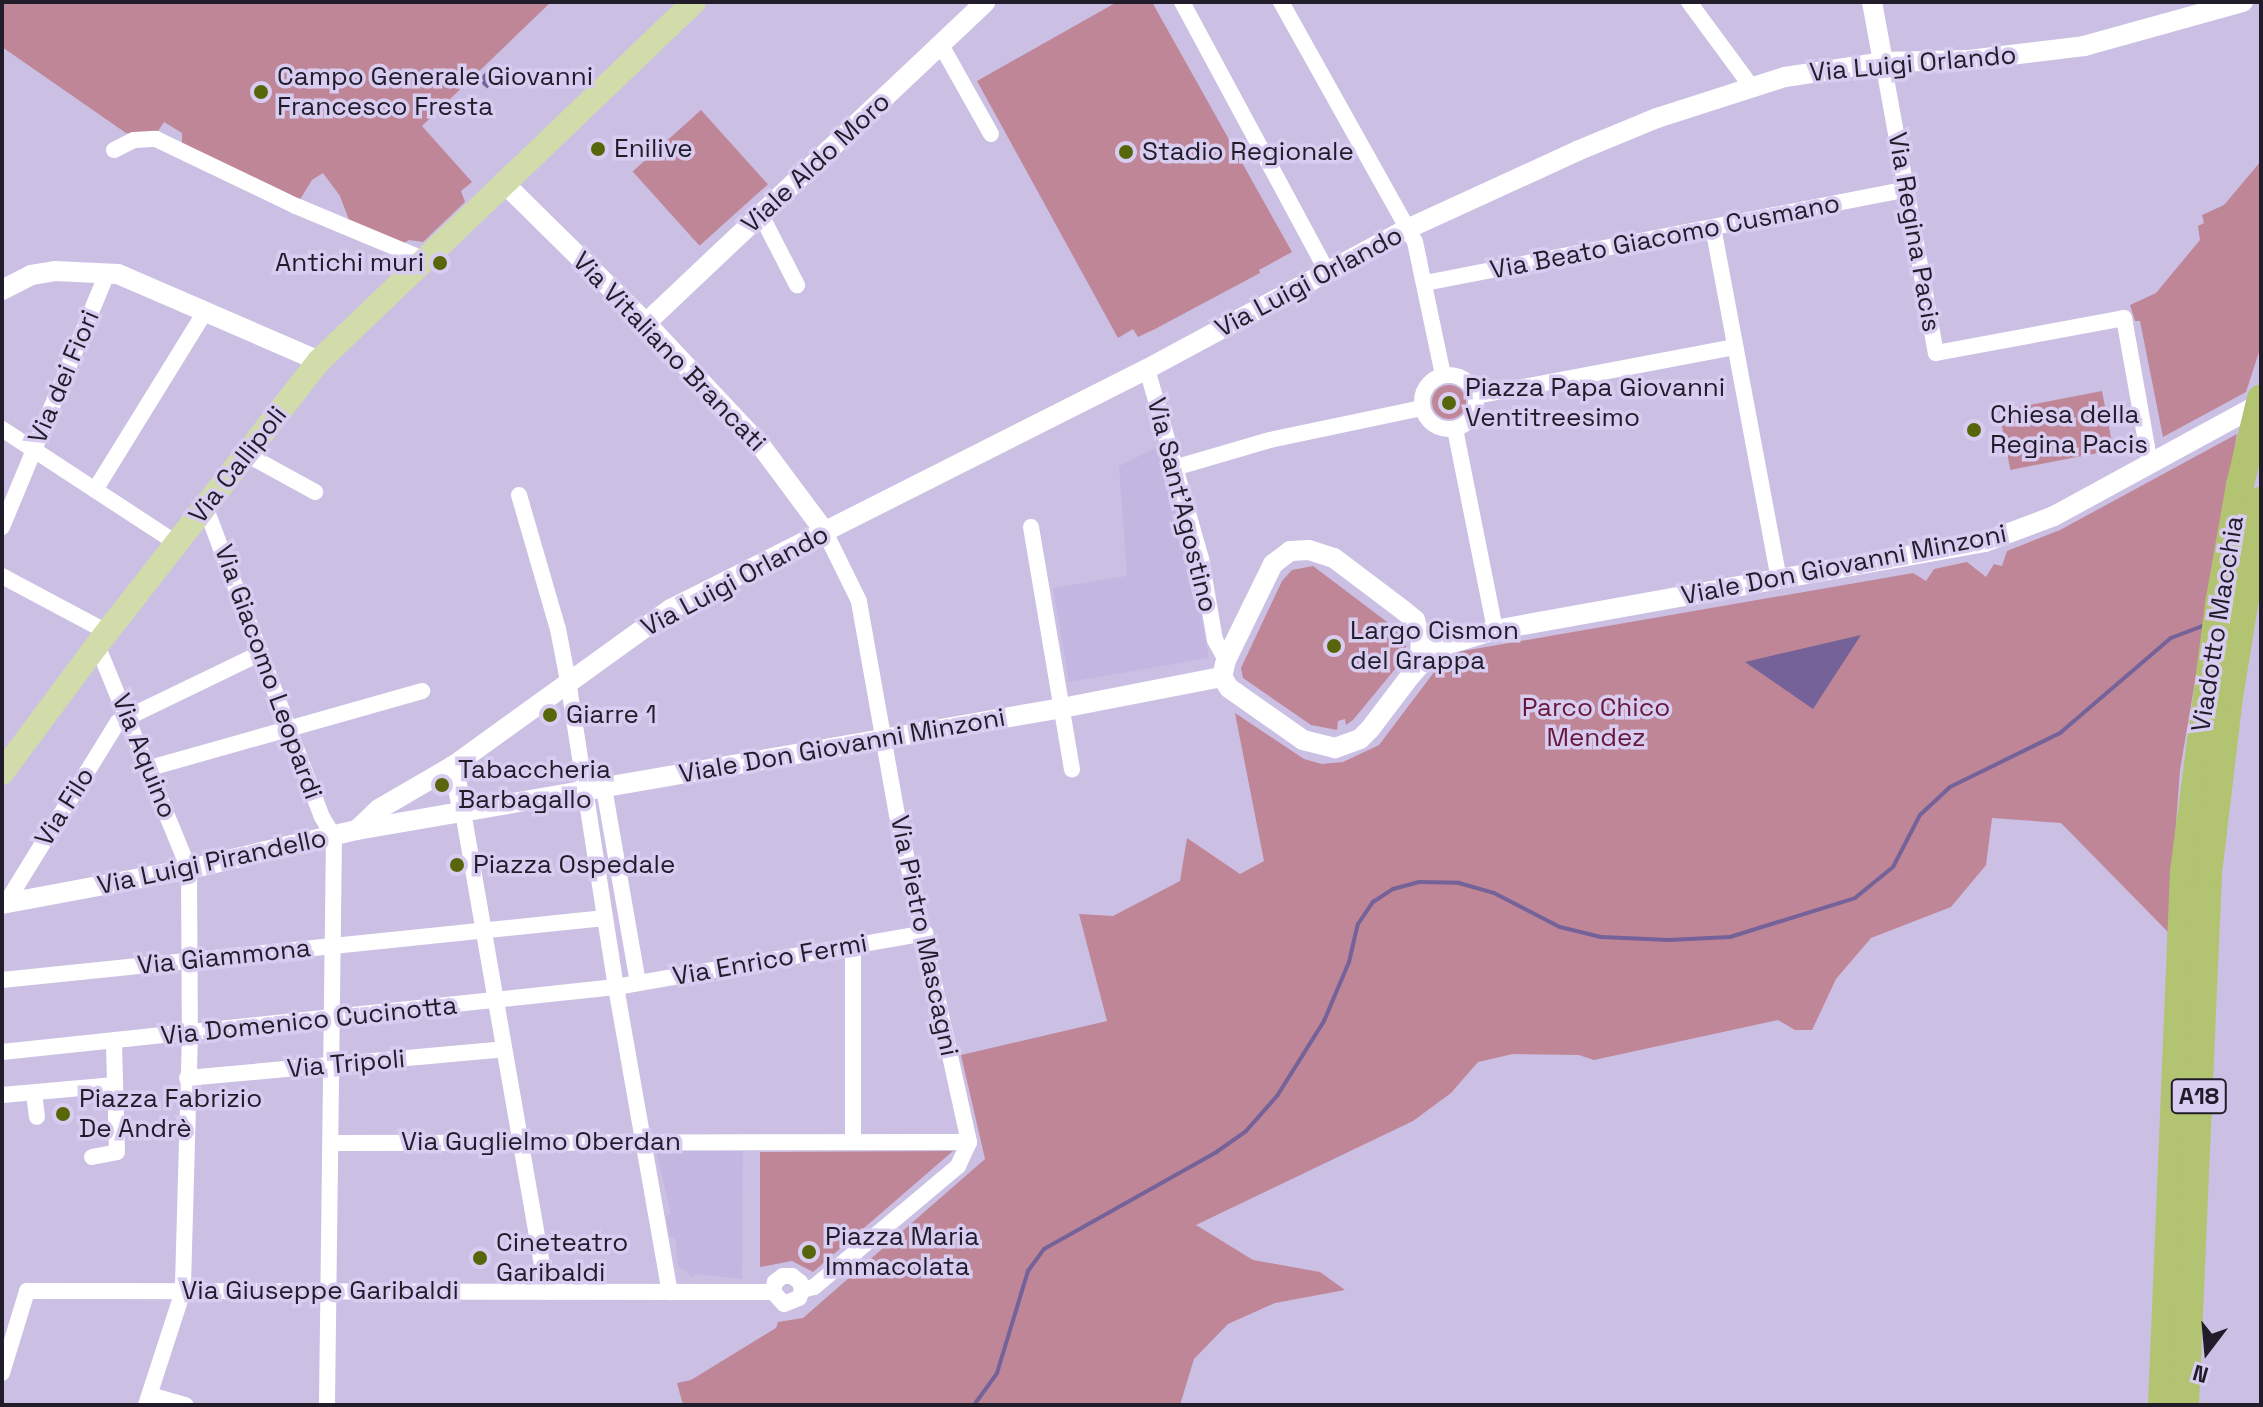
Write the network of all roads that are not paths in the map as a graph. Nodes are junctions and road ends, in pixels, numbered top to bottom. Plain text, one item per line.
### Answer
1 (694, 2) edge
2 (985, 2) edge
3 (1182, 2) edge
4 (1281, 2) edge
5 (1689, 2) edge
6 (1872, 2) edge
7 (2243, 2) edge
8 (941, 45) junction
9 (1883, 62) junction
10 (1751, 86) junction
11 (991, 134) dead end
12 (114, 150) dead end
13 (503, 182) junction
14 (1905, 190) junction
15 (761, 215) junction
16 (1713, 227) junction
17 (1407, 229) junction
18 (423, 259) junction
19 (107, 273) junction
20 (1328, 273) junction
21 (1425, 283) junction
22 (797, 285) dead end
23 (2, 290) edge
24 (206, 310) junction
25 (646, 323) junction
26 (1735, 347) junction
27 (319, 361) junction
28 (1442, 368) junction
29 (1147, 369) junction
30 (1476, 396) junction
31 (2261, 400) edge
32 (1422, 408) junction
33 (2, 429) edge
34 (1456, 437) junction
35 (34, 450) junction
36 (246, 454) junction
37 (2150, 464) junction
38 (1174, 468) junction
39 (95, 490) junction
40 (315, 492) dead end
41 (519, 495) dead end
42 (2261, 501) edge
43 (205, 506) junction
44 (2, 527) edge
45 (1031, 527) dead end
46 (825, 532) junction
47 (176, 543) junction
48 (2, 576) edge
49 (1779, 579) junction
50 (1415, 620) junction
51 (1495, 630) junction
52 (102, 638) junction
53 (261, 653) junction
54 (1220, 672) junction
55 (1411, 675) junction
56 (568, 681) junction
57 (422, 691) dead end
58 (1062, 708) junction
59 (129, 717) junction
60 (290, 729) junction
61 (886, 739) junction
62 (453, 766) junction
63 (150, 768) junction
64 (1072, 770) dead end
65 (2, 773) edge
66 (594, 790) junction
67 (466, 812) junction
68 (357, 830) junction
69 (334, 837) junction
70 (189, 869) junction
71 (4, 903) edge
72 (605, 918) junction
73 (483, 930) junction
74 (925, 933) junction
75 (853, 945) junction
76 (334, 946) junction
77 (190, 961) junction
78 (2, 980) edge
79 (638, 983) junction
80 (616, 987) junction
81 (496, 1002) junction
82 (333, 1018) junction
83 (190, 1034) junction
84 (114, 1042) junction
85 (504, 1049) junction
86 (2, 1052) edge
87 (332, 1065) junction
88 (187, 1078) junction
89 (115, 1085) junction
90 (34, 1093) junction
91 (2, 1095) edge
92 (37, 1117) dead end
93 (853, 1136) junction
94 (968, 1137) junction
95 (644, 1142) junction
96 (331, 1143) junction
97 (521, 1143) junction
98 (92, 1157) dead end
99 (183, 1291) junction
100 (329, 1291) junction
101 (547, 1292) junction
102 (666, 1292) junction
103 (8, 1340) edge
104 (2, 1373) edge
105 (148, 1400) edge
106 (186, 1405) edge
107 (327, 1405) edge
108 (2162, 1405) edge
109 (2185, 1405) edge

1 - 13 main road, Via Callipoli
2 - 8 street, Viale Aldo Moro
3 - 20 street
4 - 17 street
5 - 10 street
6 - 9 street
7 - 9 street, Via Luigi Orlando
8 - 11 street
8 - 15 street, Viale Aldo Moro
9 - 10 street, Via Luigi Orlando
9 - 14 street, Via Regina Pacis
10 - 17 street, Via Luigi Orlando
12 - 18 street
13 - 18 main road, Via Callipoli
13 - 25 street, Via Vitaliano Brancati
14 - 16 street, Via Beato Giacomo Cusmano
14 - 37 street, Via Regina Pacis
15 - 22 street
15 - 25 street, Viale Aldo Moro
16 - 21 street, Via Beato Giacomo Cusmano
16 - 26 street
17 - 20 street, Via Luigi Orlando
17 - 21 street
18 - 27 main road, Via Callipoli
19 - 23 street
19 - 24 street
19 - 35 street, Via dei Fiori
20 - 29 street, Via Luigi Orlando
21 - 28 street
24 - 27 street
24 - 39 street
25 - 46 street, Via Vitaliano Brancati
26 - 30 street
26 - 49 street
27 - 36 main road, Via Callipoli
28 - 30 street
28 - 32 street
29 - 38 street, Via Sant'Agostino
29 - 46 street, Via Luigi Orlando
30 - 34 street
31 - 37 street, Viale Don Giovanni Minzoni
31 - 108 highway, Viadotto Macchia / A18
32 - 34 street
32 - 38 street
33 - 35 street
34 - 51 street
35 - 39 street
35 - 44 street, Via dei Fiori
36 - 40 street
36 - 43 main road, Via Callipoli
37 - 49 street, Viale Don Giovanni Minzoni
38 - 54 street, Via Sant'Agostino
39 - 47 street
41 - 56 street
42 - 109 highway, Viadotto Macchia / A18
43 - 47 main road, Via Callipoli
43 - 53 street, Via Giacomo Leopardi
45 - 58 street
46 - 56 street, Via Luigi Orlando
46 - 61 street, Via Pietro Mascagni
47 - 52 main road, Via Callipoli
48 - 52 street
49 - 51 street, Viale Don Giovanni Minzoni
50 - 51 street
50 - 54 street
50 - 55 street
51 - 55 street
52 - 59 street, Via Aquino
52 - 65 main road, Via Callipoli
53 - 59 street
53 - 60 street, Via Giacomo Leopardi
54 - 55 street
54 - 58 street, Viale Don Giovanni Minzoni
56 - 62 street, Via Luigi Orlando
56 - 66 street
57 - 60 street
58 - 61 street, Viale Don Giovanni Minzoni
58 - 64 street
59 - 63 street, Via Aquino
59 - 71 street, Via Filo
60 - 63 street
60 - 69 street, Via Giacomo Leopardi
61 - 66 street, Viale Don Giovanni Minzoni
61 - 74 street, Via Pietro Mascagni
62 - 67 street
62 - 68 street, Via Luigi Orlando
63 - 70 street, Via Aquino
66 - 67 street, Viale Don Giovanni Minzoni
66 - 72 street
66 - 79 street
67 - 68 street, Via Luigi Pirandello
67 - 73 street
68 - 69 street, Via Luigi Pirandello
69 - 70 street, Via Luigi Pirandello
69 - 76 street
70 - 71 street, Via Luigi Pirandello
70 - 77 street
72 - 73 street
72 - 80 street
73 - 76 street, Via Giammona
73 - 81 street
74 - 75 street, Via Enrico Fermi
74 - 94 street, Via Pietro Mascagni
75 - 79 street, Via Enrico Fermi
75 - 93 street
76 - 77 street, Via Giammona
76 - 82 street
77 - 78 street, Via Giammona
77 - 83 street
79 - 80 street, Via Enrico Fermi
80 - 81 street, Via Domenico Cucinotta
80 - 95 street
81 - 82 street, Via Domenico Cucinotta
81 - 85 street
82 - 83 street, Via Domenico Cucinotta
82 - 87 street
83 - 84 street, Via Domenico Cucinotta
83 - 88 street
84 - 86 street, Via Domenico Cucinotta
84 - 89 street
85 - 87 street, Via Tripoli
85 - 97 street
87 - 88 street, Via Tripoli
87 - 96 street
88 - 99 street
89 - 90 street
89 - 98 street
90 - 91 street
90 - 92 street
93 - 94 street, Via Guglielmo Oberdan
93 - 95 street, Via Guglielmo Oberdan
94 - 102 street, Via Giuseppe Garibaldi
95 - 97 street, Via Guglielmo Oberdan
95 - 102 street
96 - 97 street, Via Guglielmo Oberdan
96 - 100 street
97 - 101 street
99 - 100 street, Via Giuseppe Garibaldi
99 - 103 street, Via Giuseppe Garibaldi
99 - 105 street
100 - 101 street, Via Giuseppe Garibaldi
100 - 107 street
101 - 102 street, Via Giuseppe Garibaldi
103 - 104 street
105 - 106 street

